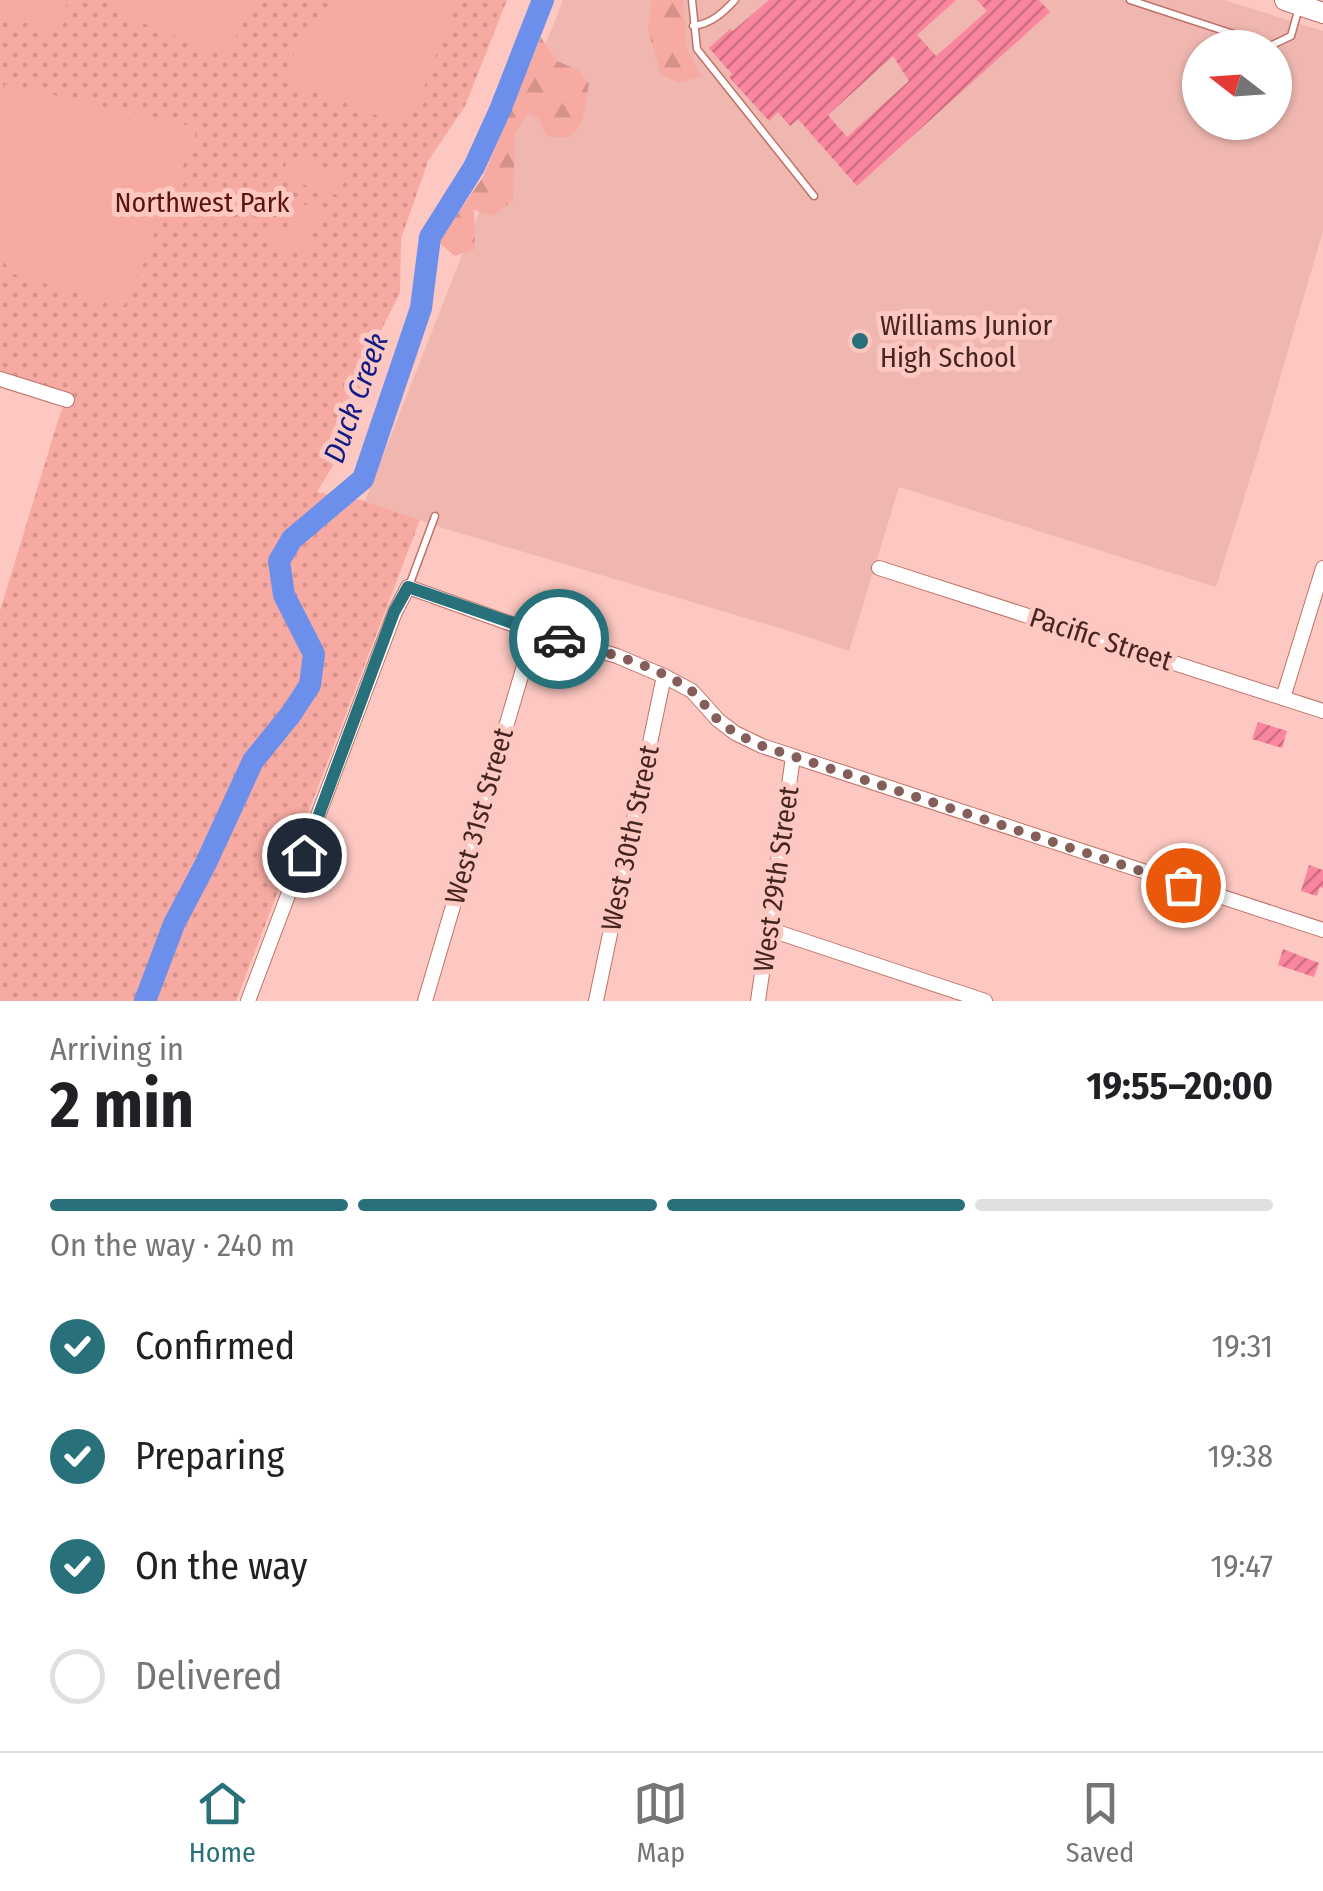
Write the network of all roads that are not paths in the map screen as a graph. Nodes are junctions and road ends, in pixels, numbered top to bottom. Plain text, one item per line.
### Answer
1 (692, 0) edge
2 (727, 0) edge
3 (735, 0) edge
4 (1130, 0) edge
5 (1296, 2) edge
6 (726, 10) junction
7 (1323, 12) edge
8 (693, 26) junction
9 (814, 196) dead end
10 (0, 379) edge
11 (67, 400) dead end
12 (435, 516) dead end
13 (879, 568) dead end
14 (1323, 568) edge
15 (408, 587) junction
16 (534, 632) junction
17 (664, 676) junction
18 (1283, 698) junction
19 (1323, 711) edge
20 (793, 756) junction
21 (768, 929) junction
22 (1323, 930) edge
23 (248, 1001) edge
24 (425, 1001) edge
25 (596, 1001) edge
26 (758, 1001) edge
27 (985, 1001) edge

1 - 8 lane
2 - 6 lane
3 - 6 lane
4 - 5 lane
5 - 7 main road
6 - 8 lane
8 - 9 lane
10 - 11 street
12 - 15 lane
13 - 18 street, Pacific Street
14 - 18 street
15 - 16 street
15 - 23 street
16 - 17 street
16 - 24 street, West 31st Street
17 - 20 street
17 - 25 street, West 30th Street
18 - 19 street, Pacific Street
20 - 21 street, West 29th Street
20 - 22 street
21 - 26 street, West 29th Street
21 - 27 street

